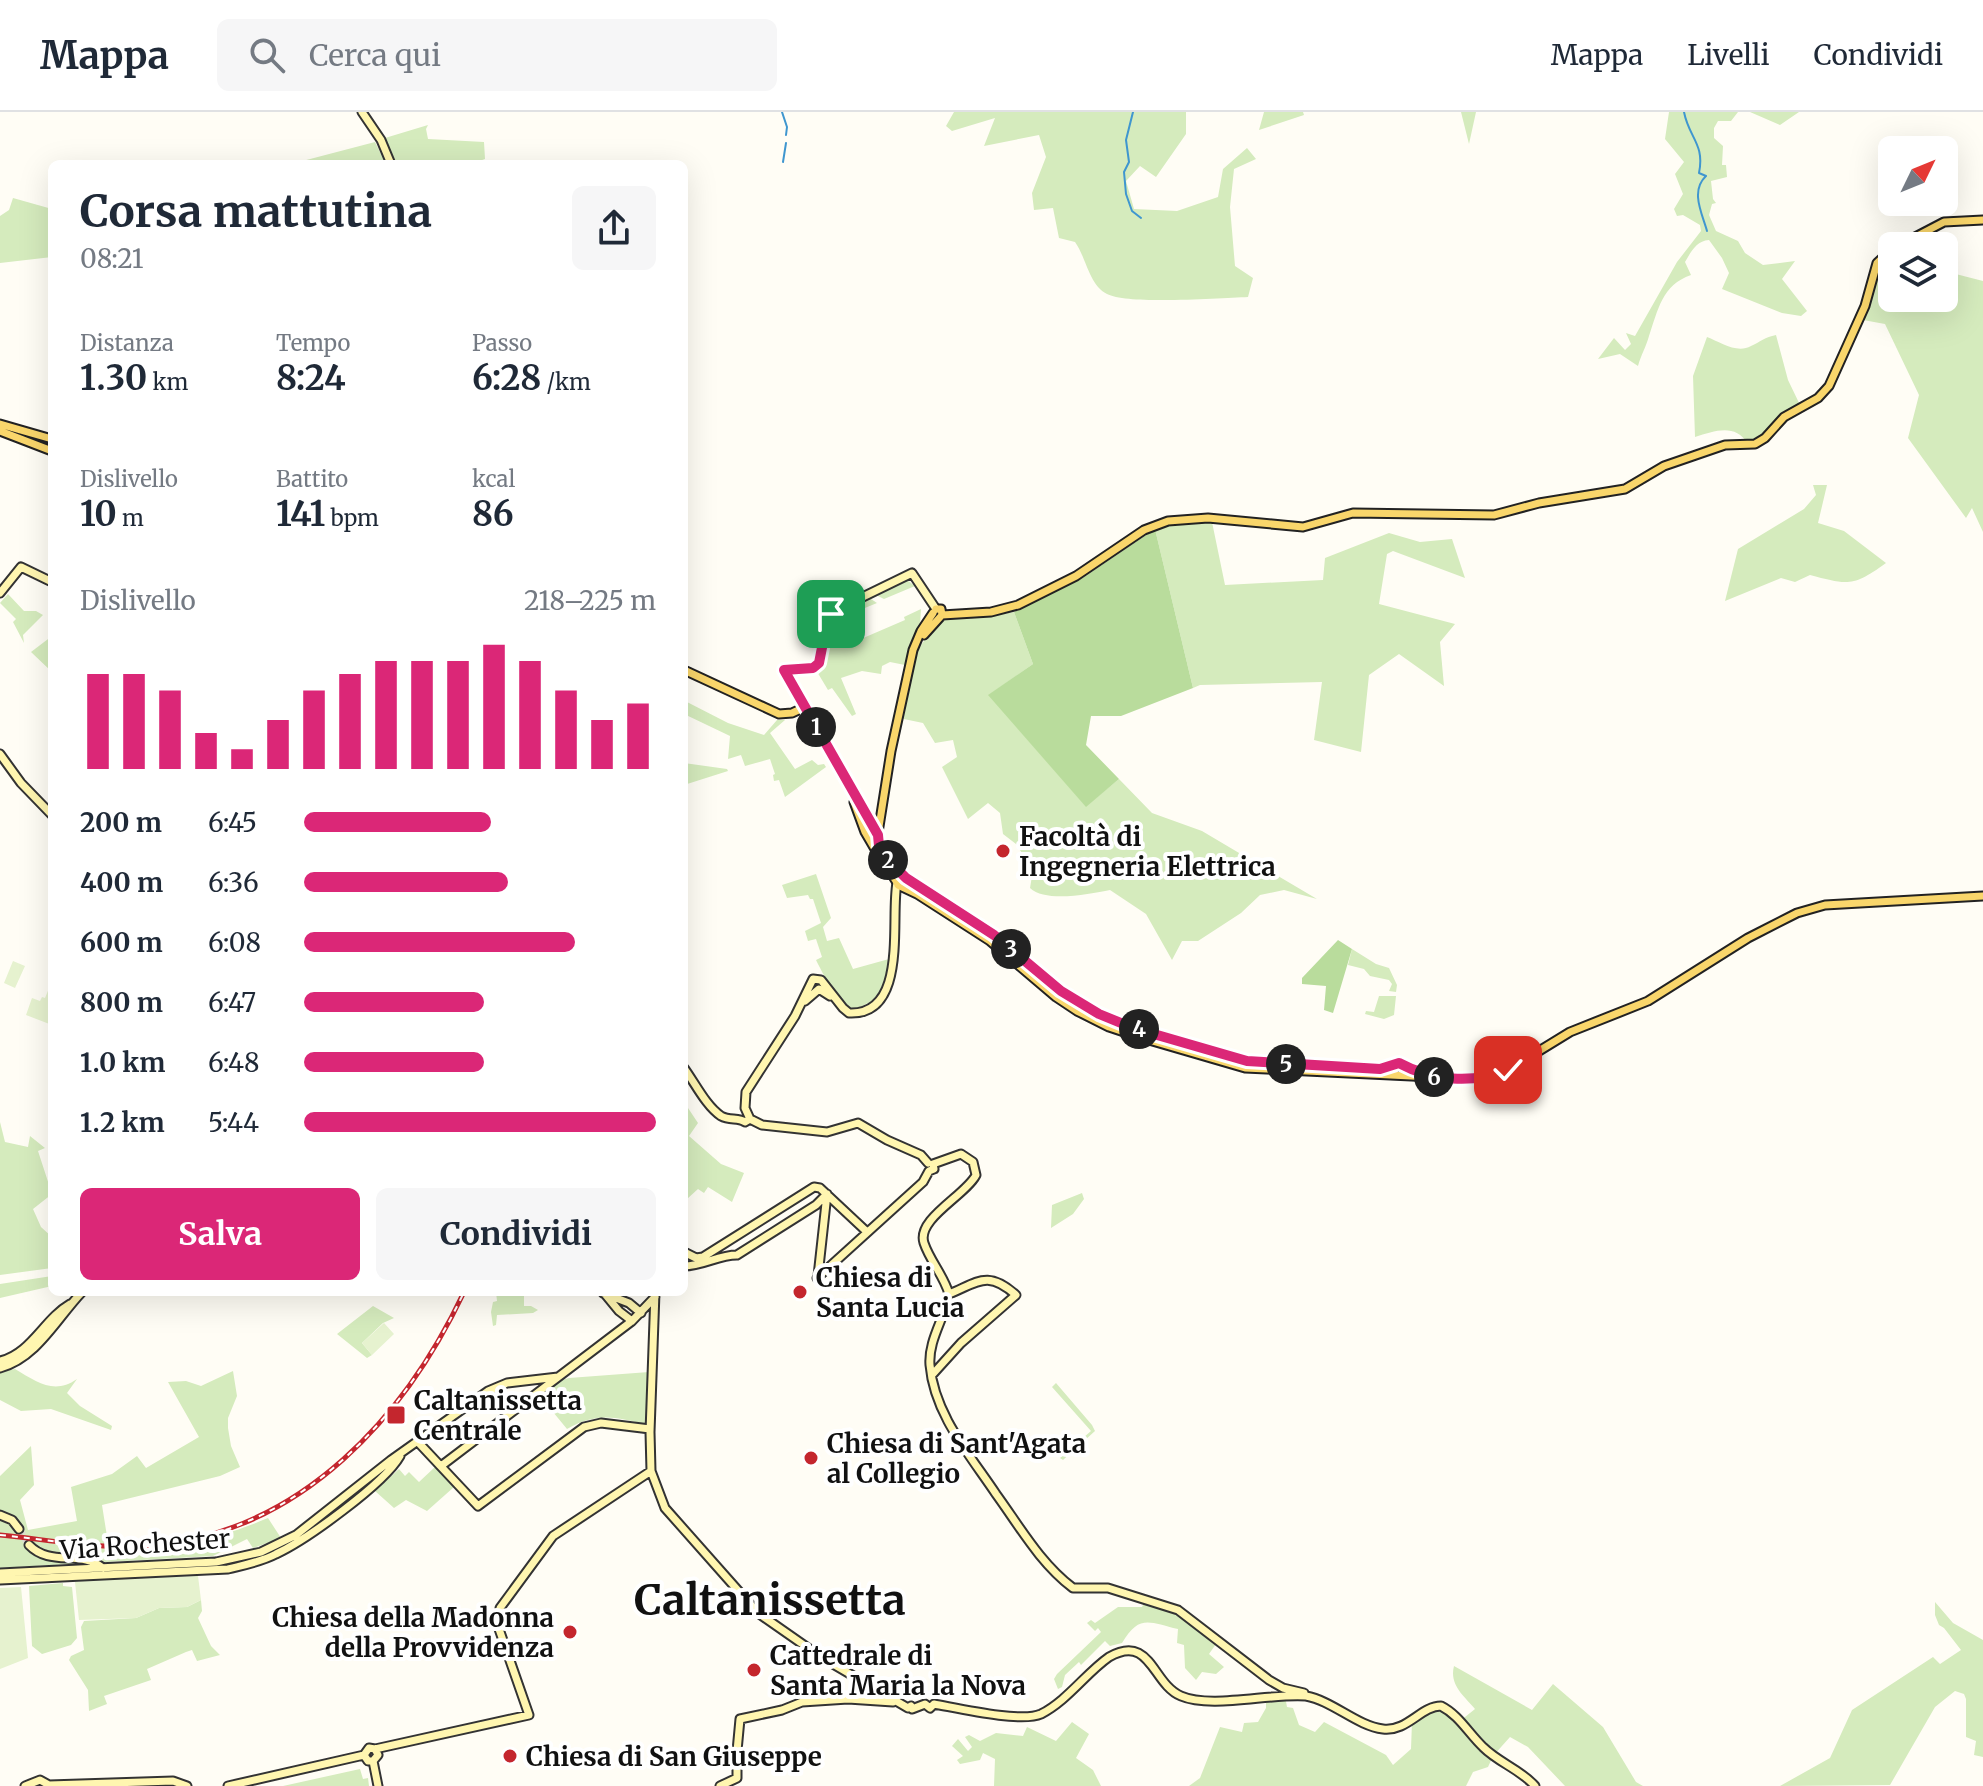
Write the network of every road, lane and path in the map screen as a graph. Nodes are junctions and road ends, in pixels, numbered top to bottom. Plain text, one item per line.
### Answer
1 (362, 112) edge
2 (389, 160) edge
3 (1983, 220) edge
4 (1925, 232) edge
5 (1878, 262) edge
6 (0, 424) edge
7 (0, 431) edge
8 (48, 438) edge
9 (48, 449) edge
10 (48, 580) edge
11 (0, 593) edge
12 (938, 612) junction
13 (688, 672) edge
14 (805, 707) junction
15 (0, 754) edge
16 (880, 807) junction
17 (860, 810) junction
18 (48, 811) edge
19 (875, 823) junction
20 (879, 846) junction
21 (885, 864) junction
22 (901, 883) junction
23 (1983, 896) edge
24 (1404, 1065) junction
25 (1393, 1066) junction
26 (688, 1073) edge
27 (1400, 1075) junction
28 (1432, 1077) junction
29 (746, 1117) junction
30 (930, 1166) junction
31 (827, 1194) junction
32 (866, 1231) junction
33 (688, 1254) edge
34 (688, 1266) edge
35 (949, 1294) junction
36 (78, 1296) edge
37 (606, 1296) edge
38 (612, 1296) edge
39 (654, 1296) edge
40 (655, 1296) edge
41 (72, 1302) junction
42 (641, 1313) junction
43 (655, 1313) junction
44 (632, 1321) junction
45 (0, 1361) edge
46 (0, 1368) edge
47 (932, 1375) junction
48 (558, 1377) junction
49 (650, 1429) junction
50 (417, 1441) junction
51 (441, 1466) junction
52 (651, 1471) junction
53 (0, 1515) edge
54 (19, 1529) tunnel mouth
55 (29, 1545) tunnel mouth
56 (103, 1571) junction
57 (0, 1573) edge
58 (0, 1580) edge
59 (1313, 1697) junction
60 (900, 1703) junction
61 (375, 1749) junction
62 (364, 1755) junction
63 (373, 1761) junction
64 (25, 1786) edge
65 (187, 1786) edge
66 (228, 1786) edge
67 (378, 1786) edge
68 (720, 1786) edge
69 (1535, 1786) edge

1 - 2 street
3 - 4 main road
5 - 12 main road
6 - 8 main road
7 - 9 main road
10 - 11 street
12 - 14 street
12 - 16 main road
13 - 14 main road
14 - 17 main road
15 - 18 street
16 - 17 main road
16 - 19 main road
17 - 19 main road
17 - 21 main road
19 - 20 main road
20 - 21 main road
20 - 22 main road
21 - 22 main road
22 - 25 main road
22 - 27 main road
22 - 29 street
23 - 28 main road
24 - 25 main road
24 - 27 main road
24 - 28 main road
25 - 27 main road
26 - 29 street
27 - 28 main road
29 - 30 street
30 - 32 street
30 - 35 street
31 - 32 street
31 - 32 street
31 - 33 street
31 - 34 street
35 - 47 street
35 - 47 street
36 - 41 street
37 - 44 street
38 - 42 street
39 - 42 street
40 - 43 street
41 - 45 street
41 - 46 street
42 - 43 street
42 - 44 street
43 - 49 street
44 - 48 street
47 - 59 street
48 - 50 street, Via Rochester
48 - 51 street
49 - 51 street
49 - 52 street
50 - 51 street
50 - 56 street, Via Rochester
52 - 60 street
52 - 61 street
53 - 54 street
55 - 56 street
56 - 57 street, Via Rochester
56 - 58 street, Via Rochester
59 - 60 street
59 - 69 street
60 - 68 street
61 - 62 street
61 - 63 street
62 - 63 street
62 - 66 street
63 - 67 street
64 - 65 street

